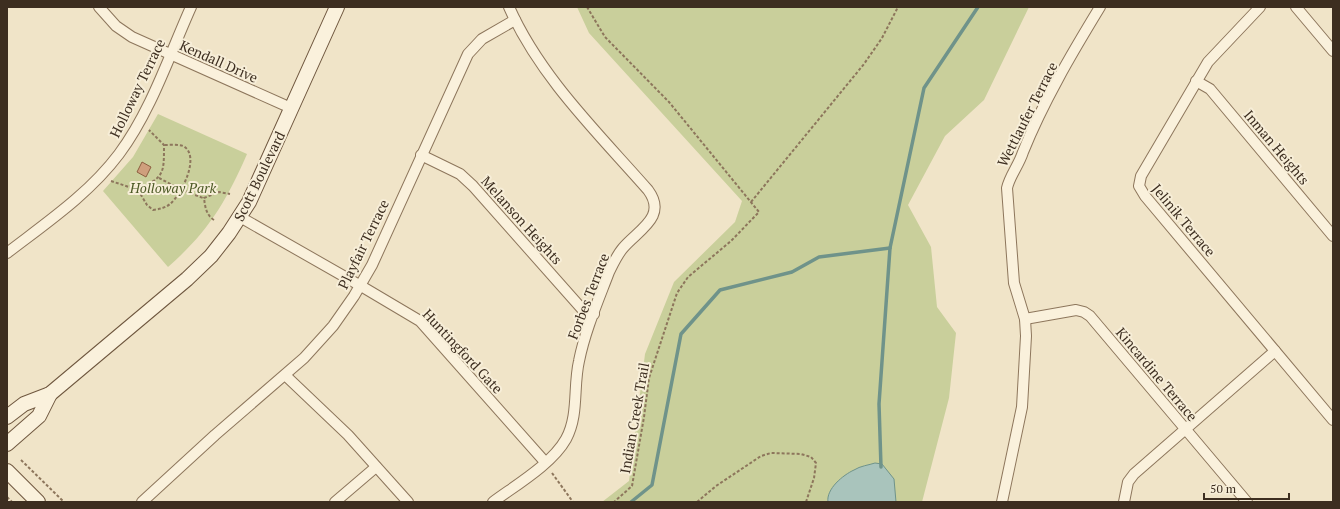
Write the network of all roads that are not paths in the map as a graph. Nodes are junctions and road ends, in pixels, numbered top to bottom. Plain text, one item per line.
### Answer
1 (99, 7) edge
2 (191, 7) edge
3 (337, 7) edge
4 (509, 7) edge
5 (1100, 7) edge
6 (1260, 7) edge
7 (1296, 7) edge
8 (514, 20) junction
9 (1333, 51) edge
10 (170, 54) junction
11 (1196, 80) junction
12 (291, 108) junction
13 (421, 155) junction
14 (240, 217) junction
15 (1333, 236) edge
16 (7, 253) edge
17 (361, 286) junction
18 (594, 314) junction
19 (1025, 319) junction
20 (1275, 351) junction
21 (286, 376) junction
22 (50, 394) junction
23 (7, 417) edge
24 (1333, 420) edge
25 (1185, 428) junction
26 (7, 444) edge
27 (545, 462) junction
28 (376, 467) junction
29 (7, 471) edge
30 (38, 502) edge
31 (142, 502) edge
32 (335, 502) edge
33 (408, 502) edge
34 (493, 502) edge
35 (1002, 502) edge
36 (1124, 502) edge
37 (1247, 502) edge

1 - 10 street, Kendall Drive
2 - 10 street, Holloway Terrace
3 - 12 street, Scott Boulevard
4 - 8 street, Forbes Terrace
5 - 19 street, Wettlaufer Terrace
6 - 11 street, Jelinik Terrace
7 - 9 street
8 - 13 street, Playfair Terrace
8 - 18 street, Forbes Terrace
10 - 12 street, Kendall Drive
10 - 16 street, Holloway Terrace
11 - 15 street, Inman Heights
11 - 20 street, Jelinik Terrace
12 - 14 street, Scott Boulevard
13 - 17 street, Playfair Terrace
13 - 18 street, Melanson Heights
14 - 17 street, Huntingford Gate
14 - 22 street, Scott Boulevard
17 - 21 street, Playfair Terrace
17 - 27 street, Huntingford Gate
18 - 27 street, Forbes Terrace
19 - 25 street, Kincardine Terrace
19 - 35 street, Wettlaufer Terrace
20 - 24 street, Jelinik Terrace
20 - 25 street
21 - 28 street
21 - 31 street, Playfair Terrace
22 - 23 street, Scott Boulevard
22 - 26 street, Scott Boulevard
25 - 36 street
25 - 37 street, Kincardine Terrace
27 - 34 street, Forbes Terrace
28 - 32 street
28 - 33 street
29 - 30 street

